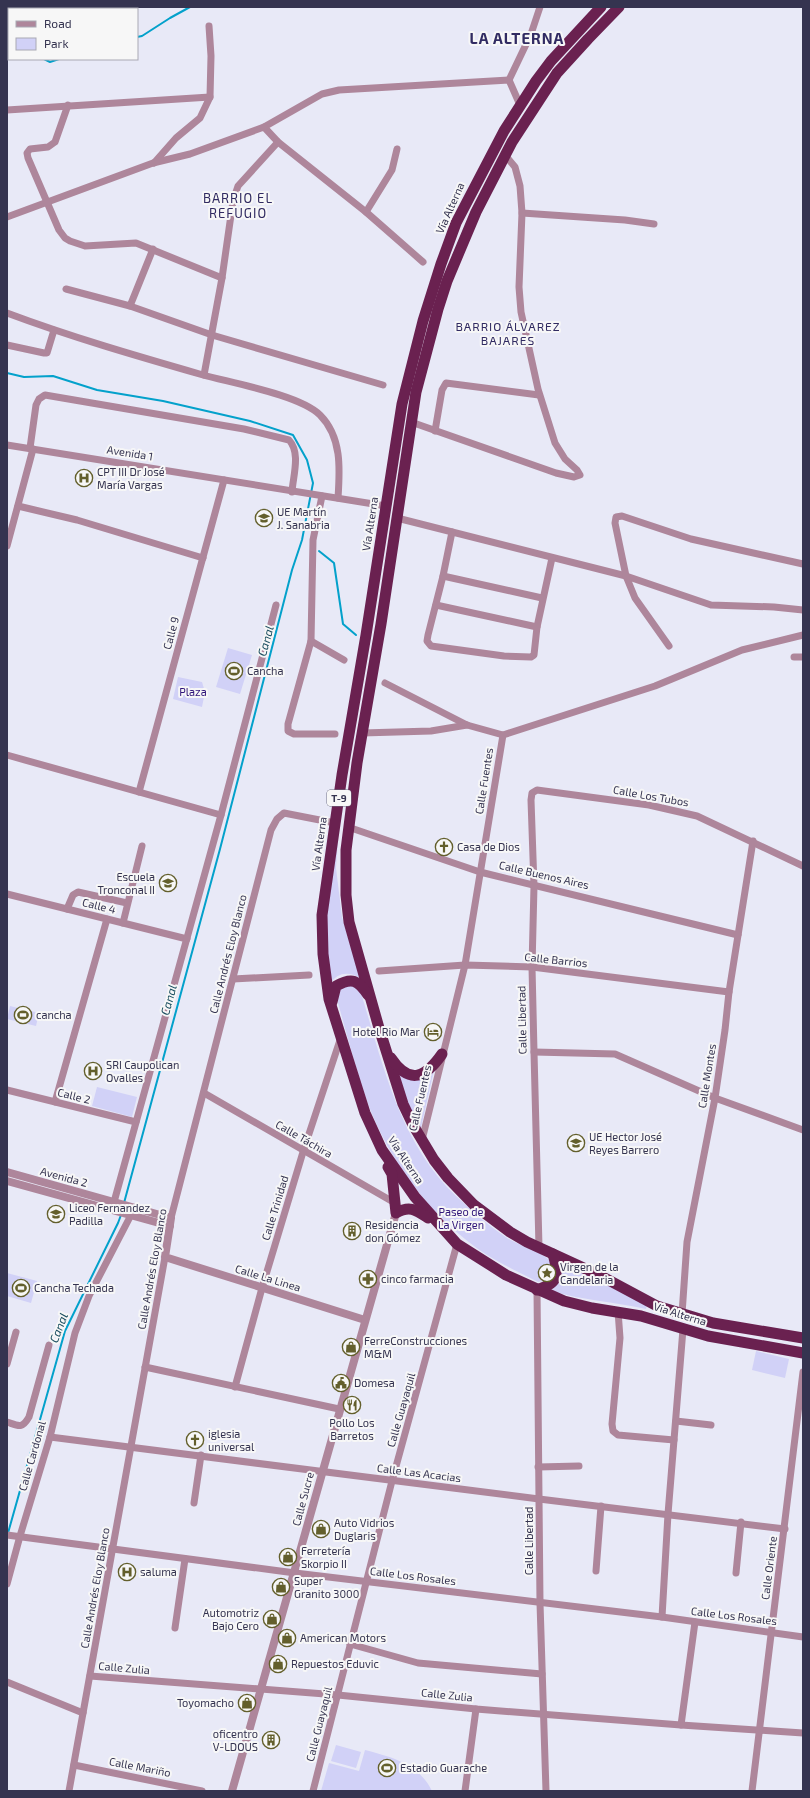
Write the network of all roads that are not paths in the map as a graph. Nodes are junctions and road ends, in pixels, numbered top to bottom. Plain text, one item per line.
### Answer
1 (540, 7) edge
2 (601, 7) edge
3 (619, 7) edge
4 (209, 26) dead end
5 (509, 80) junction
6 (210, 97) junction
7 (68, 105) junction
8 (520, 105) junction
9 (7, 110) edge
10 (264, 127) junction
11 (278, 142) junction
12 (397, 149) dead end
13 (506, 155) junction
14 (153, 163) junction
15 (48, 202) junction
16 (366, 212) junction
17 (522, 213) junction
18 (7, 217) edge
19 (654, 224) dead end
20 (153, 249) junction
21 (423, 262) dead end
22 (222, 278) junction
23 (66, 289) dead end
24 (130, 306) junction
25 (7, 313) edge
26 (54, 330) junction
27 (212, 335) junction
28 (7, 345) edge
29 (204, 375) junction
30 (383, 385) dead end
31 (539, 395) junction
32 (411, 422) junction
33 (435, 431) junction
34 (7, 445) edge
35 (32, 449) junction
36 (224, 480) junction
37 (294, 492) junction
38 (320, 496) junction
39 (338, 498) junction
40 (18, 506) junction
41 (386, 506) junction
42 (397, 518) junction
43 (452, 532) junction
44 (7, 546) edge
45 (203, 558) junction
46 (552, 558) junction
47 (803, 564) edge
48 (443, 576) junction
49 (626, 576) junction
50 (542, 598) junction
51 (436, 605) junction
52 (276, 606) dead end
53 (803, 610) edge
54 (537, 627) junction
55 (803, 636) edge
56 (311, 641) junction
57 (670, 646) dead end
58 (794, 657) dead end
59 (803, 657) edge
60 (344, 660) dead end
61 (385, 683) dead end
62 (467, 726) junction
63 (362, 733) junction
64 (335, 734) dead end
65 (503, 735) junction
66 (7, 755) edge
67 (139, 792) junction
68 (532, 793) joint
69 (221, 815) junction
70 (335, 823) junction
71 (348, 827) junction
72 (753, 841) junction
73 (142, 846) dead end
74 (803, 866) edge
75 (480, 872) junction
76 (534, 886) junction
77 (7, 894) edge
78 (128, 903) junction
79 (67, 909) junction
80 (107, 919) junction
81 (123, 923) junction
82 (738, 935) junction
83 (187, 939) junction
84 (465, 965) junction
85 (532, 967) junction
86 (379, 971) dead end
87 (309, 975) dead end
88 (233, 979) junction
89 (729, 992) junction
90 (372, 1001) junction
91 (333, 1011) junction
92 (341, 1037) junction
93 (386, 1051) junction
94 (534, 1052) junction
95 (442, 1054) junction
96 (7, 1090) edge
97 (204, 1093) junction
98 (714, 1098) junction
99 (55, 1102) junction
100 (136, 1122) junction
101 (803, 1130) edge
102 (422, 1140) junction
103 (382, 1150) junction
104 (303, 1152) junction
105 (7, 1172) edge
106 (7, 1181) edge
107 (115, 1202) junction
108 (395, 1208) junction
109 (129, 1212) junction
110 (170, 1222) junction
111 (443, 1227) junction
112 (457, 1244) junction
113 (539, 1247) junction
114 (553, 1254) junction
115 (165, 1257) junction
116 (262, 1288) junction
117 (537, 1290) junction
118 (618, 1312) junction
119 (682, 1314) junction
120 (365, 1320) junction
121 (683, 1329) junction
122 (16, 1332) dead end
123 (803, 1338) edge
124 (49, 1345) dead end
125 (803, 1353) edge
126 (7, 1364) edge
127 (146, 1367) junction
128 (803, 1372) edge
129 (235, 1387) junction
130 (339, 1409) junction
131 (676, 1421) junction
132 (7, 1422) edge
133 (711, 1425) dead end
134 (800, 1427) edge
135 (50, 1437) junction
136 (674, 1440) junction
137 (131, 1447) junction
138 (201, 1456) junction
139 (579, 1466) dead end
140 (538, 1467) junction
141 (321, 1472) junction
142 (392, 1481) junction
143 (539, 1499) junction
144 (194, 1503) dead end
145 (601, 1506) junction
146 (668, 1514) junction
147 (741, 1522) junction
148 (785, 1528) junction
149 (7, 1535) edge
150 (18, 1536) junction
151 (113, 1549) junction
152 (185, 1559) junction
153 (596, 1571) dead end
154 (295, 1573) junction
155 (736, 1573) dead end
156 (367, 1581) junction
157 (7, 1584) edge
158 (540, 1602) junction
159 (662, 1617) junction
160 (695, 1622) junction
161 (175, 1628) dead end
162 (772, 1632) junction
163 (803, 1637) edge
164 (350, 1644) junction
165 (542, 1674) junction
166 (90, 1676) junction
167 (7, 1682) edge
168 (261, 1690) junction
169 (338, 1695) junction
170 (476, 1709) junction
171 (83, 1713) junction
172 (543, 1714) junction
173 (681, 1725) junction
174 (760, 1729) junction
175 (803, 1733) edge
176 (74, 1765) junction
177 (69, 1791) edge
178 (202, 1791) edge
179 (232, 1791) edge
180 (313, 1791) edge
181 (465, 1791) edge
182 (546, 1791) edge
183 (752, 1791) edge

1 - 5 street
2 - 8 highway, Vía Alterna / T-9
3 - 13 highway, Vía Alterna / T-9
4 - 6 street
5 - 8 street
5 - 10 street
6 - 7 street
6 - 14 street
7 - 9 street
7 - 15 street
8 - 41 highway, Vía Alterna / T-9
10 - 11 street
10 - 14 street
11 - 16 street
11 - 22 street
12 - 16 street
13 - 17 street
13 - 32 highway, Vía Alterna / T-9
14 - 15 street
15 - 18 street
15 - 20 street
16 - 21 street
17 - 19 street
17 - 31 street
20 - 22 street
20 - 24 street
22 - 27 street
23 - 24 street
24 - 27 street
25 - 26 street
26 - 28 street
26 - 29 street
27 - 29 street
27 - 30 street
29 - 39 street
31 - 33 street
31 - 33 street
32 - 33 street
32 - 42 highway, Vía Alterna / T-9
34 - 35 street, Avenida 1
35 - 36 street, Avenida 1
35 - 37 street
35 - 40 street
36 - 37 street, Avenida 1
36 - 45 street, Calle 9
37 - 38 street, Avenida 1
38 - 39 street
38 - 56 street
39 - 41 street
40 - 44 street
40 - 45 street
41 - 70 highway, Vía Alterna / T-9
42 - 43 street
42 - 63 highway, Vía Alterna / T-9
43 - 46 street
43 - 48 street
45 - 67 street, Calle 9
46 - 49 street
46 - 50 street
47 - 49 street
48 - 50 street
48 - 51 street
49 - 53 street
49 - 57 street
50 - 54 street
51 - 54 street
51 - 54 street
52 - 69 street
55 - 65 street, Calle Fuentes
56 - 60 street
56 - 64 street
58 - 59 street
61 - 62 street
62 - 63 street
62 - 65 street
63 - 71 highway, Vía Alterna / T-9
65 - 75 street, Calle Fuentes
66 - 67 street
67 - 69 street
68 - 72 street, Calle Los Tubos
68 - 76 street, Calle Libertad
69 - 83 street
70 - 88 street, Calle Andrés Eloy Blanco
70 - 91 highway, Vía Alterna / T-9
71 - 75 street, Calle Buenos Aires
71 - 90 highway, Vía Alterna / T-9
72 - 74 street, Calle Los Tubos
72 - 82 street, Calle Montes
73 - 78 street
75 - 76 street, Calle Buenos Aires
75 - 84 street, Calle Fuentes
76 - 82 street, Calle Buenos Aires
76 - 85 street, Calle Libertad
77 - 79 street, Calle 4
78 - 79 street
78 - 81 street
79 - 80 street, Calle 4
80 - 81 street, Calle 4
80 - 99 street
81 - 83 street, Calle 4
82 - 89 street, Calle Montes
83 - 100 street
84 - 85 street, Calle Barrios
84 - 86 street, Calle Barrios
84 - 95 street, Calle Fuentes
85 - 89 street, Calle Barrios
85 - 94 street, Calle Libertad
87 - 88 street
88 - 97 street, Calle Andrés Eloy Blanco
89 - 98 street, Calle Montes
90 - 91 highway, T-9
90 - 93 highway, Vía Alterna / T-9
91 - 92 highway, Vía Alterna / T-9
92 - 103 highway, Vía Alterna / T-9
92 - 104 street, Calle Trinidad
93 - 95 highway
93 - 102 highway, Vía Alterna / T-9
94 - 98 street
94 - 113 street, Calle Libertad
95 - 102 street, Calle Fuentes
96 - 99 street, Calle 2
97 - 104 street, Calle Táchira
97 - 110 street, Calle Andrés Eloy Blanco
98 - 101 street
98 - 119 street, Calle Montes
99 - 100 street, Calle 2
100 - 107 street
102 - 113 highway, Vía Alterna / T-9
103 - 108 highway
103 - 111 highway, Vía Alterna / T-9
104 - 108 street, Calle Táchira
104 - 116 street, Calle Trinidad
105 - 107 street, Avenida 2
106 - 109 street, Avenida 2
107 - 109 street, Avenida 2
108 - 111 highway
108 - 120 street, Calle Sucre
109 - 110 street
109 - 135 street, Calle Cardonal
110 - 115 street, Calle Andrés Eloy Blanco
111 - 112 highway, Vía Alterna / T-9
112 - 117 highway, Vía Alterna / T-9
112 - 142 street, Calle Guayaquil
113 - 114 highway, Vía Alterna / T-9
114 - 117 highway
114 - 119 highway, Vía Alterna / T-9
115 - 116 street, Calle La Linea
115 - 127 street, Calle Andrés Eloy Blanco
116 - 120 street, Calle La Linea
116 - 129 street, Calle Trinidad
117 - 118 highway, Vía Alterna / T-9
117 - 140 street, Calle Libertad
118 - 121 highway, Vía Alterna / T-9
118 - 136 street
119 - 123 highway, Vía Alterna / T-9
120 - 130 street, Calle Sucre
121 - 125 highway, Vía Alterna / T-9
121 - 131 street
122 - 126 street
124 - 132 street
127 - 129 street
127 - 137 street, Calle Andrés Eloy Blanco
128 - 134 street, Calle Oriente
129 - 130 street
130 - 141 street, Calle Sucre
131 - 133 street
131 - 136 street
134 - 148 street, Calle Oriente
135 - 137 street, Calle Las Acacias
135 - 150 street, Calle Cardonal
136 - 146 street
137 - 138 street, Calle Las Acacias
137 - 151 street, Calle Andrés Eloy Blanco
138 - 141 street, Calle Las Acacias
138 - 144 street
139 - 140 street
140 - 143 street, Calle Libertad
141 - 142 street, Calle Las Acacias
141 - 154 street, Calle Sucre
142 - 143 street, Calle Las Acacias
142 - 156 street, Calle Guayaquil
143 - 145 street, Calle Las Acacias
143 - 158 street, Calle Libertad
145 - 146 street, Calle Las Acacias
145 - 153 street
146 - 147 street, Calle Las Acacias
146 - 159 street
147 - 148 street, Calle Las Acacias
147 - 155 street
148 - 162 street, Calle Oriente
149 - 150 street, Calle Los Rosales
150 - 151 street, Calle Los Rosales
150 - 157 street, Calle Cardonal
151 - 152 street, Calle Los Rosales
151 - 166 street, Calle Andrés Eloy Blanco
152 - 154 street, Calle Los Rosales
152 - 161 street
154 - 156 street, Calle Los Rosales
154 - 168 street, Calle Sucre
156 - 158 street, Calle Los Rosales
156 - 164 street, Calle Guayaquil
158 - 159 street, Calle Los Rosales
158 - 165 street, Calle Libertad
159 - 160 street, Calle Los Rosales
160 - 162 street, Calle Los Rosales
160 - 173 street
162 - 163 street, Calle Los Rosales
162 - 174 street, Calle Oriente
164 - 165 street
164 - 169 street, Calle Guayaquil
165 - 172 street, Calle Libertad
166 - 168 street, Calle Zulia
166 - 171 street, Calle Andrés Eloy Blanco
167 - 171 street
168 - 169 street, Calle Zulia
168 - 179 street, Calle Sucre
169 - 170 street, Calle Zulia
169 - 180 street, Calle Guayaquil
170 - 172 street, Calle Zulia
170 - 181 street
171 - 176 street, Calle Andrés Eloy Blanco
172 - 173 street, Calle Zulia
172 - 182 street, Calle Libertad
173 - 174 street, Calle Zulia
174 - 175 street, Calle Zulia
174 - 183 street, Calle Oriente
176 - 177 street, Calle Andrés Eloy Blanco
176 - 178 street, Calle Mariño

